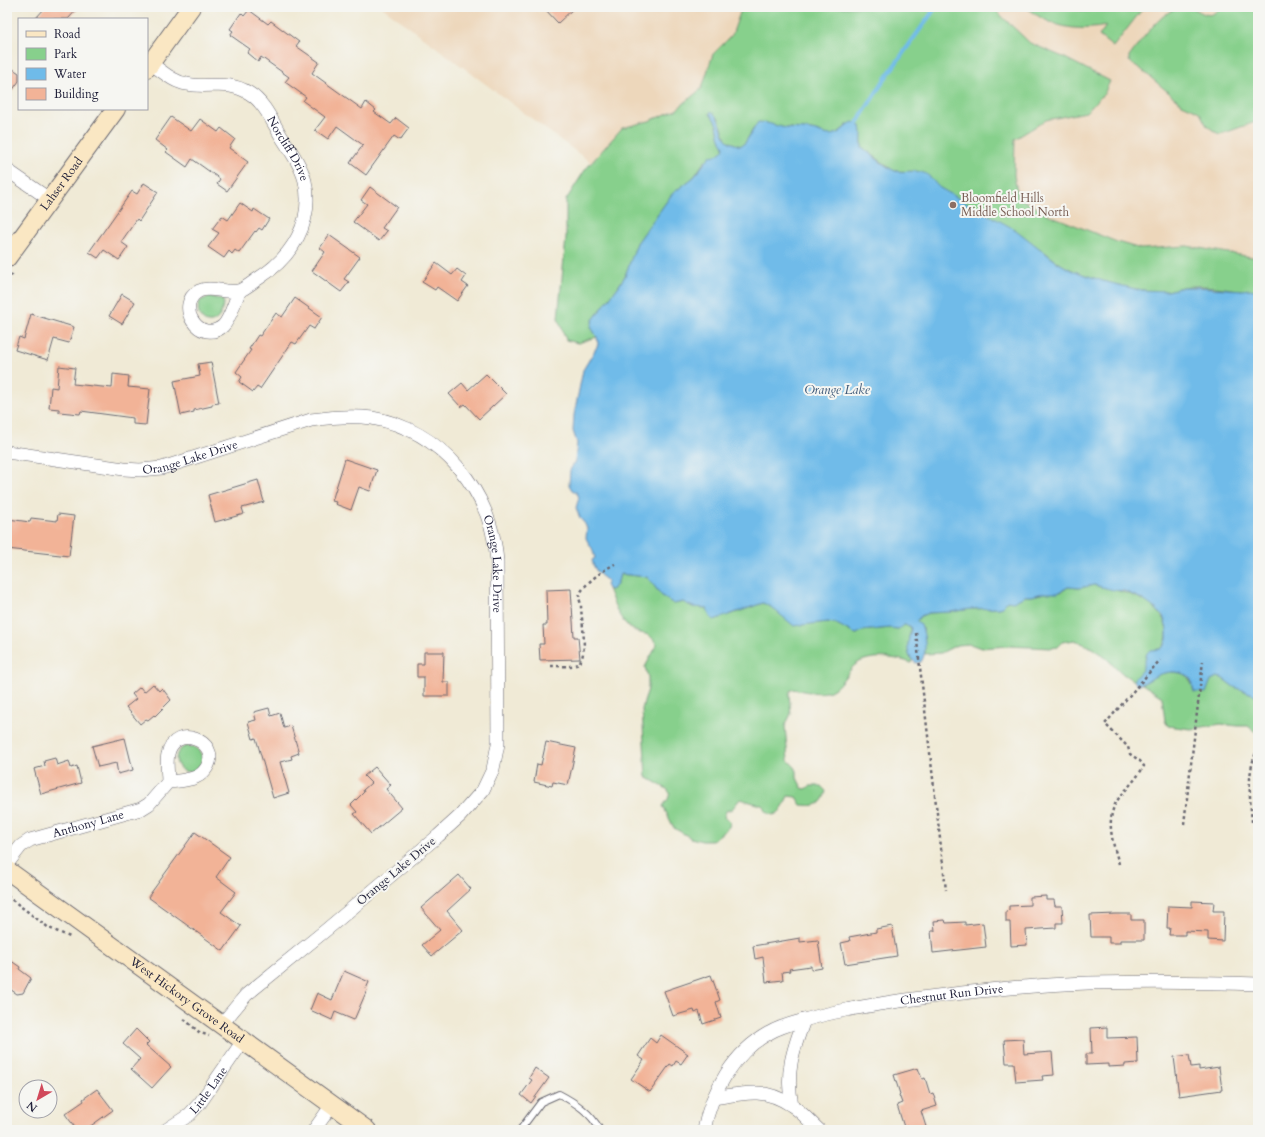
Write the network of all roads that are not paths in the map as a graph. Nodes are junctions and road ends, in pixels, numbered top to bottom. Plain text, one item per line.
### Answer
1 (191, 7) edge
2 (149, 65) edge
3 (115, 110) edge
4 (7, 170) edge
5 (49, 199) junction
6 (7, 258) edge
7 (240, 291) dead end
8 (7, 452) edge
9 (168, 782) dead end
10 (7, 864) edge
11 (7, 870) edge
12 (1258, 984) edge
13 (804, 1020) junction
14 (221, 1025) junction
15 (243, 1041) junction
16 (714, 1098) junction
17 (792, 1105) junction
18 (332, 1106) junction
19 (166, 1130) edge
20 (314, 1130) edge
21 (367, 1130) edge
22 (520, 1130) edge
23 (600, 1130) edge
24 (704, 1130) edge
25 (819, 1130) edge

1 - 2 street
2 - 7 street, Norcliff Drive
3 - 5 street, Lahser Road
4 - 5 street
5 - 6 street, Lahser Road
8 - 14 street, Orange Lake Drive
9 - 10 street, Anthony Lane
11 - 14 street, West Hickory Grove Road
12 - 13 street, Chestnut Run Drive
13 - 16 street, Chestnut Run Drive
13 - 17 street
14 - 15 street, West Hickory Grove Road
15 - 18 street, West Hickory Grove Road
15 - 19 street, Little Lane
16 - 17 street
16 - 24 street, Chestnut Run Drive
17 - 25 street
18 - 20 street
18 - 21 street, West Hickory Grove Road
22 - 23 lane

